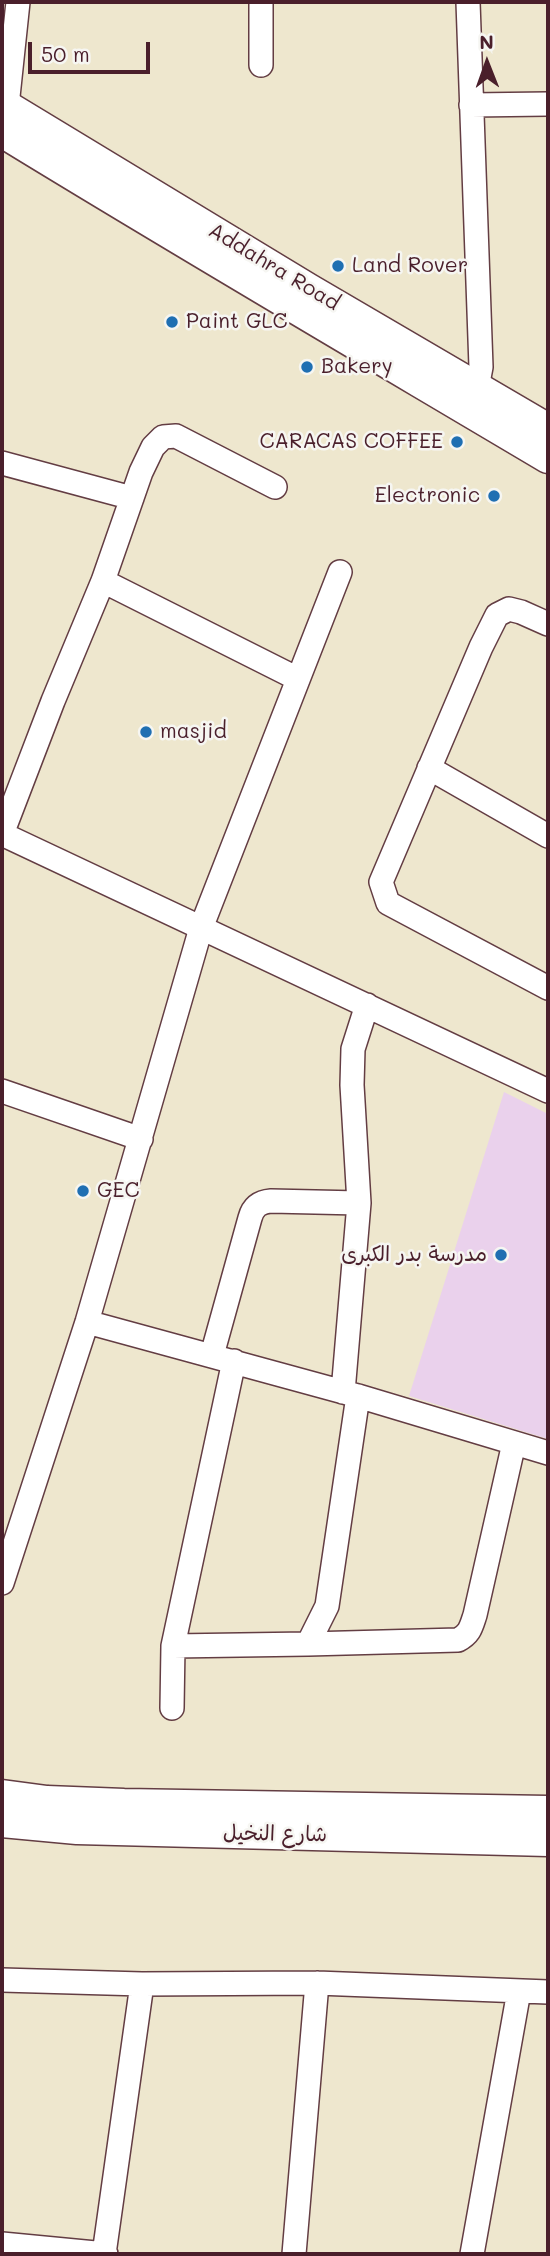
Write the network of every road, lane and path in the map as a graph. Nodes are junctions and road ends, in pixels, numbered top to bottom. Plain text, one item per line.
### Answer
1 (18, 2) edge
2 (261, 2) edge
3 (468, 2) edge
4 (261, 65) dead end
5 (548, 104) edge
6 (471, 105) junction
7 (3, 116) edge
8 (477, 388) junction
9 (548, 429) edge
10 (548, 458) edge
11 (2, 463) edge
12 (275, 487) dead end
13 (132, 498) junction
14 (340, 572) dead end
15 (103, 581) junction
16 (548, 624) edge
17 (298, 679) junction
18 (429, 768) junction
19 (2, 834) edge
20 (548, 836) edge
21 (201, 928) junction
22 (548, 988) edge
23 (367, 1005) junction
24 (2, 1091) edge
25 (548, 1091) edge
26 (141, 1139) junction
27 (359, 1203) junction
28 (87, 1322) junction
29 (223, 1358) junction
30 (351, 1394) junction
31 (514, 1443) junction
32 (548, 1453) edge
33 (2, 1583) edge
34 (308, 1644) junction
35 (173, 1646) junction
36 (172, 1708) dead end
37 (2, 1795) edge
38 (548, 1811) edge
39 (2, 1822) edge
40 (548, 1841) edge
41 (2, 1980) edge
42 (317, 1983) junction
43 (142, 1984) junction
44 (519, 1991) junction
45 (548, 1992) edge
46 (2, 2245) edge
47 (105, 2254) edge
48 (294, 2254) edge
49 (472, 2254) edge

1 - 7 street
2 - 4 street
3 - 6 street
5 - 6 street
6 - 8 street
7 - 8 main road, Addahra Road
7 - 10 main road, Addahra Road
8 - 9 main road, Addahra Road
11 - 13 street
12 - 13 street
13 - 15 street
14 - 17 street
15 - 17 street
15 - 19 street
16 - 18 street
17 - 21 street
18 - 20 street
18 - 22 street
19 - 21 street
21 - 23 street
21 - 26 street
23 - 25 street
23 - 27 street
24 - 26 street
26 - 28 street
27 - 29 street
27 - 30 street
28 - 29 street
28 - 33 street
29 - 30 street
29 - 35 street
30 - 31 street
30 - 34 street
31 - 32 street
31 - 34 street
34 - 35 street
35 - 36 street
37 - 38 main road, شارع النخيل
39 - 40 main road, شارع النخيل
41 - 43 street
42 - 43 street
42 - 44 street
42 - 48 street
43 - 47 street
44 - 45 street
44 - 49 street
46 - 47 street

